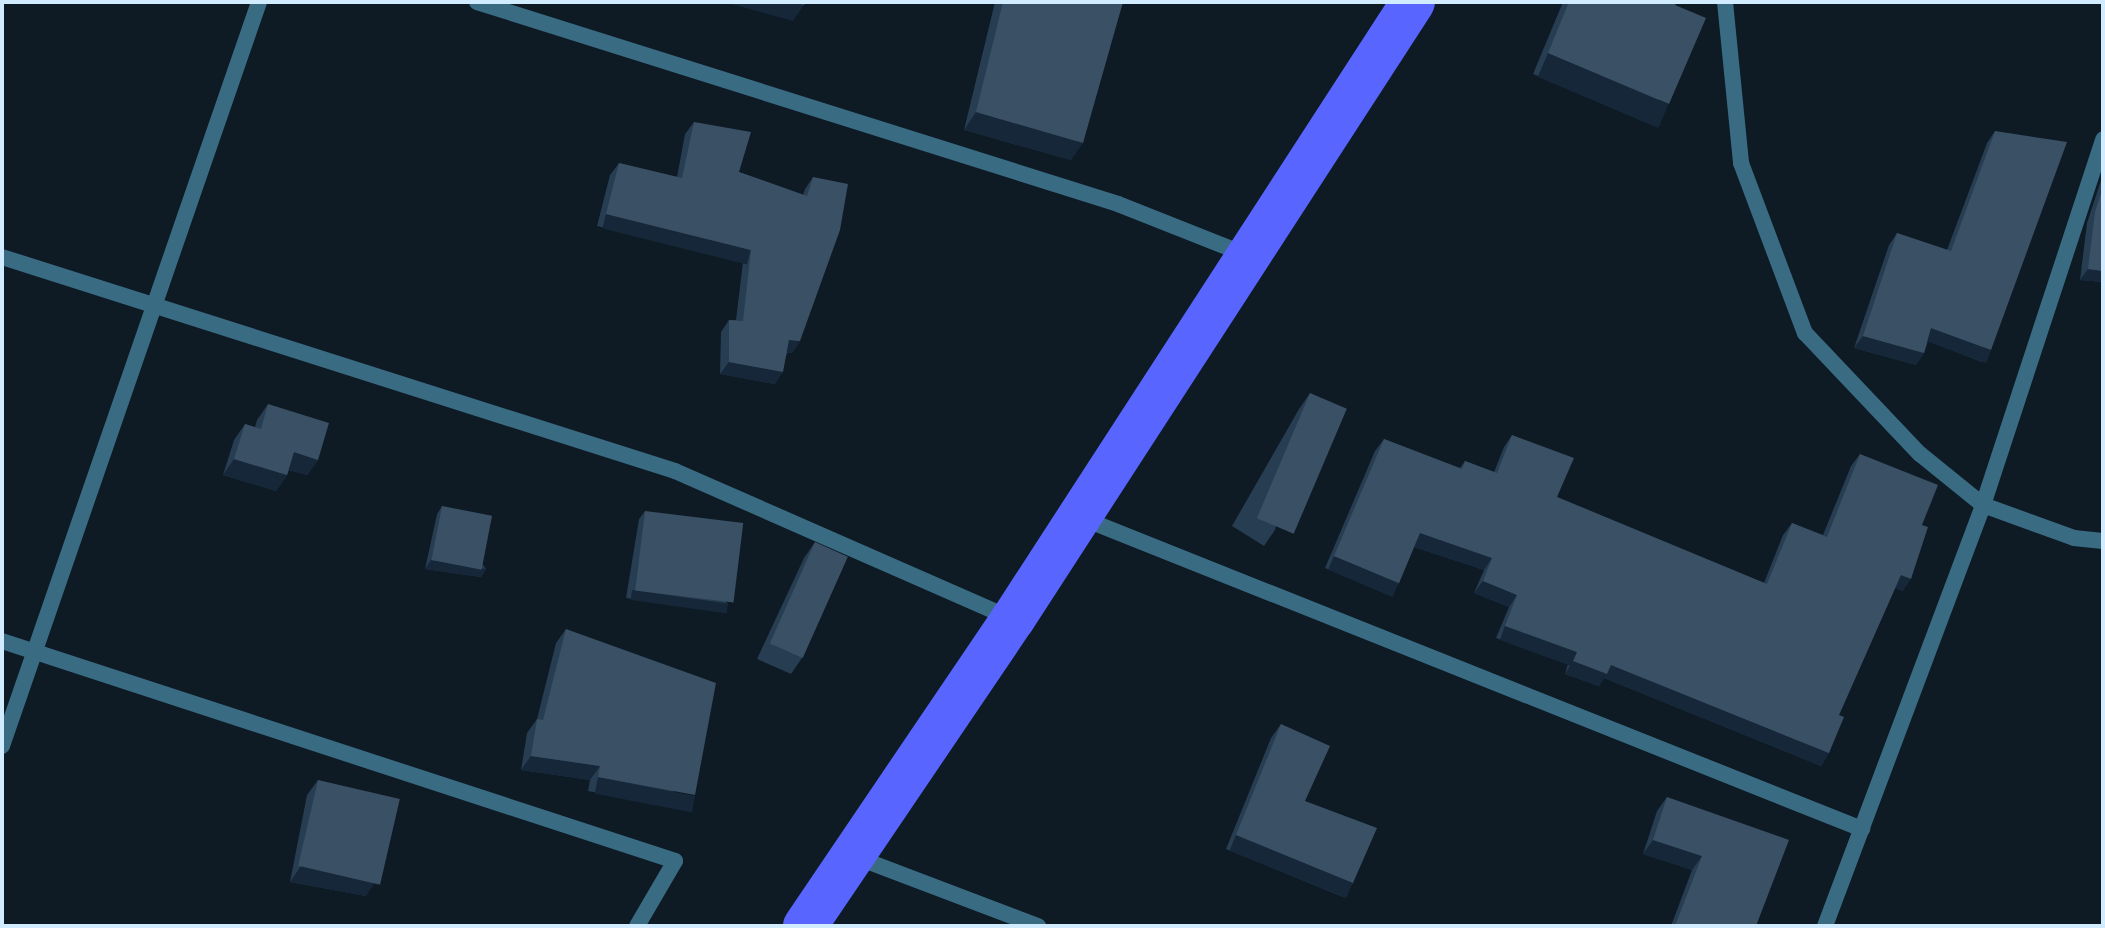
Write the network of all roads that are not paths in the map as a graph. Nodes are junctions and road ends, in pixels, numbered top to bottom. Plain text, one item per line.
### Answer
1 (259, 2) edge
2 (477, 2) edge
3 (1413, 2) edge
4 (1725, 2) edge
5 (2103, 139) edge
6 (2, 257) edge
7 (1251, 257) junction
8 (155, 305) junction
9 (1983, 505) junction
10 (1080, 518) junction
11 (2103, 541) edge
12 (1013, 619) junction
13 (2, 641) edge
14 (35, 651) junction
15 (2, 746) edge
16 (1862, 829) junction
17 (853, 856) junction
18 (637, 926) edge
19 (805, 926) edge
20 (1038, 926) edge
21 (1825, 926) edge

1 - 8 street
2 - 7 street
3 - 7 main road
4 - 9 street
5 - 9 street
6 - 8 street
7 - 10 main road
8 - 12 street
8 - 14 street
9 - 11 street
9 - 16 street
10 - 12 main road
10 - 16 street
12 - 17 main road
13 - 14 street
14 - 15 street
14 - 18 street
16 - 21 street
17 - 19 main road
17 - 20 street

